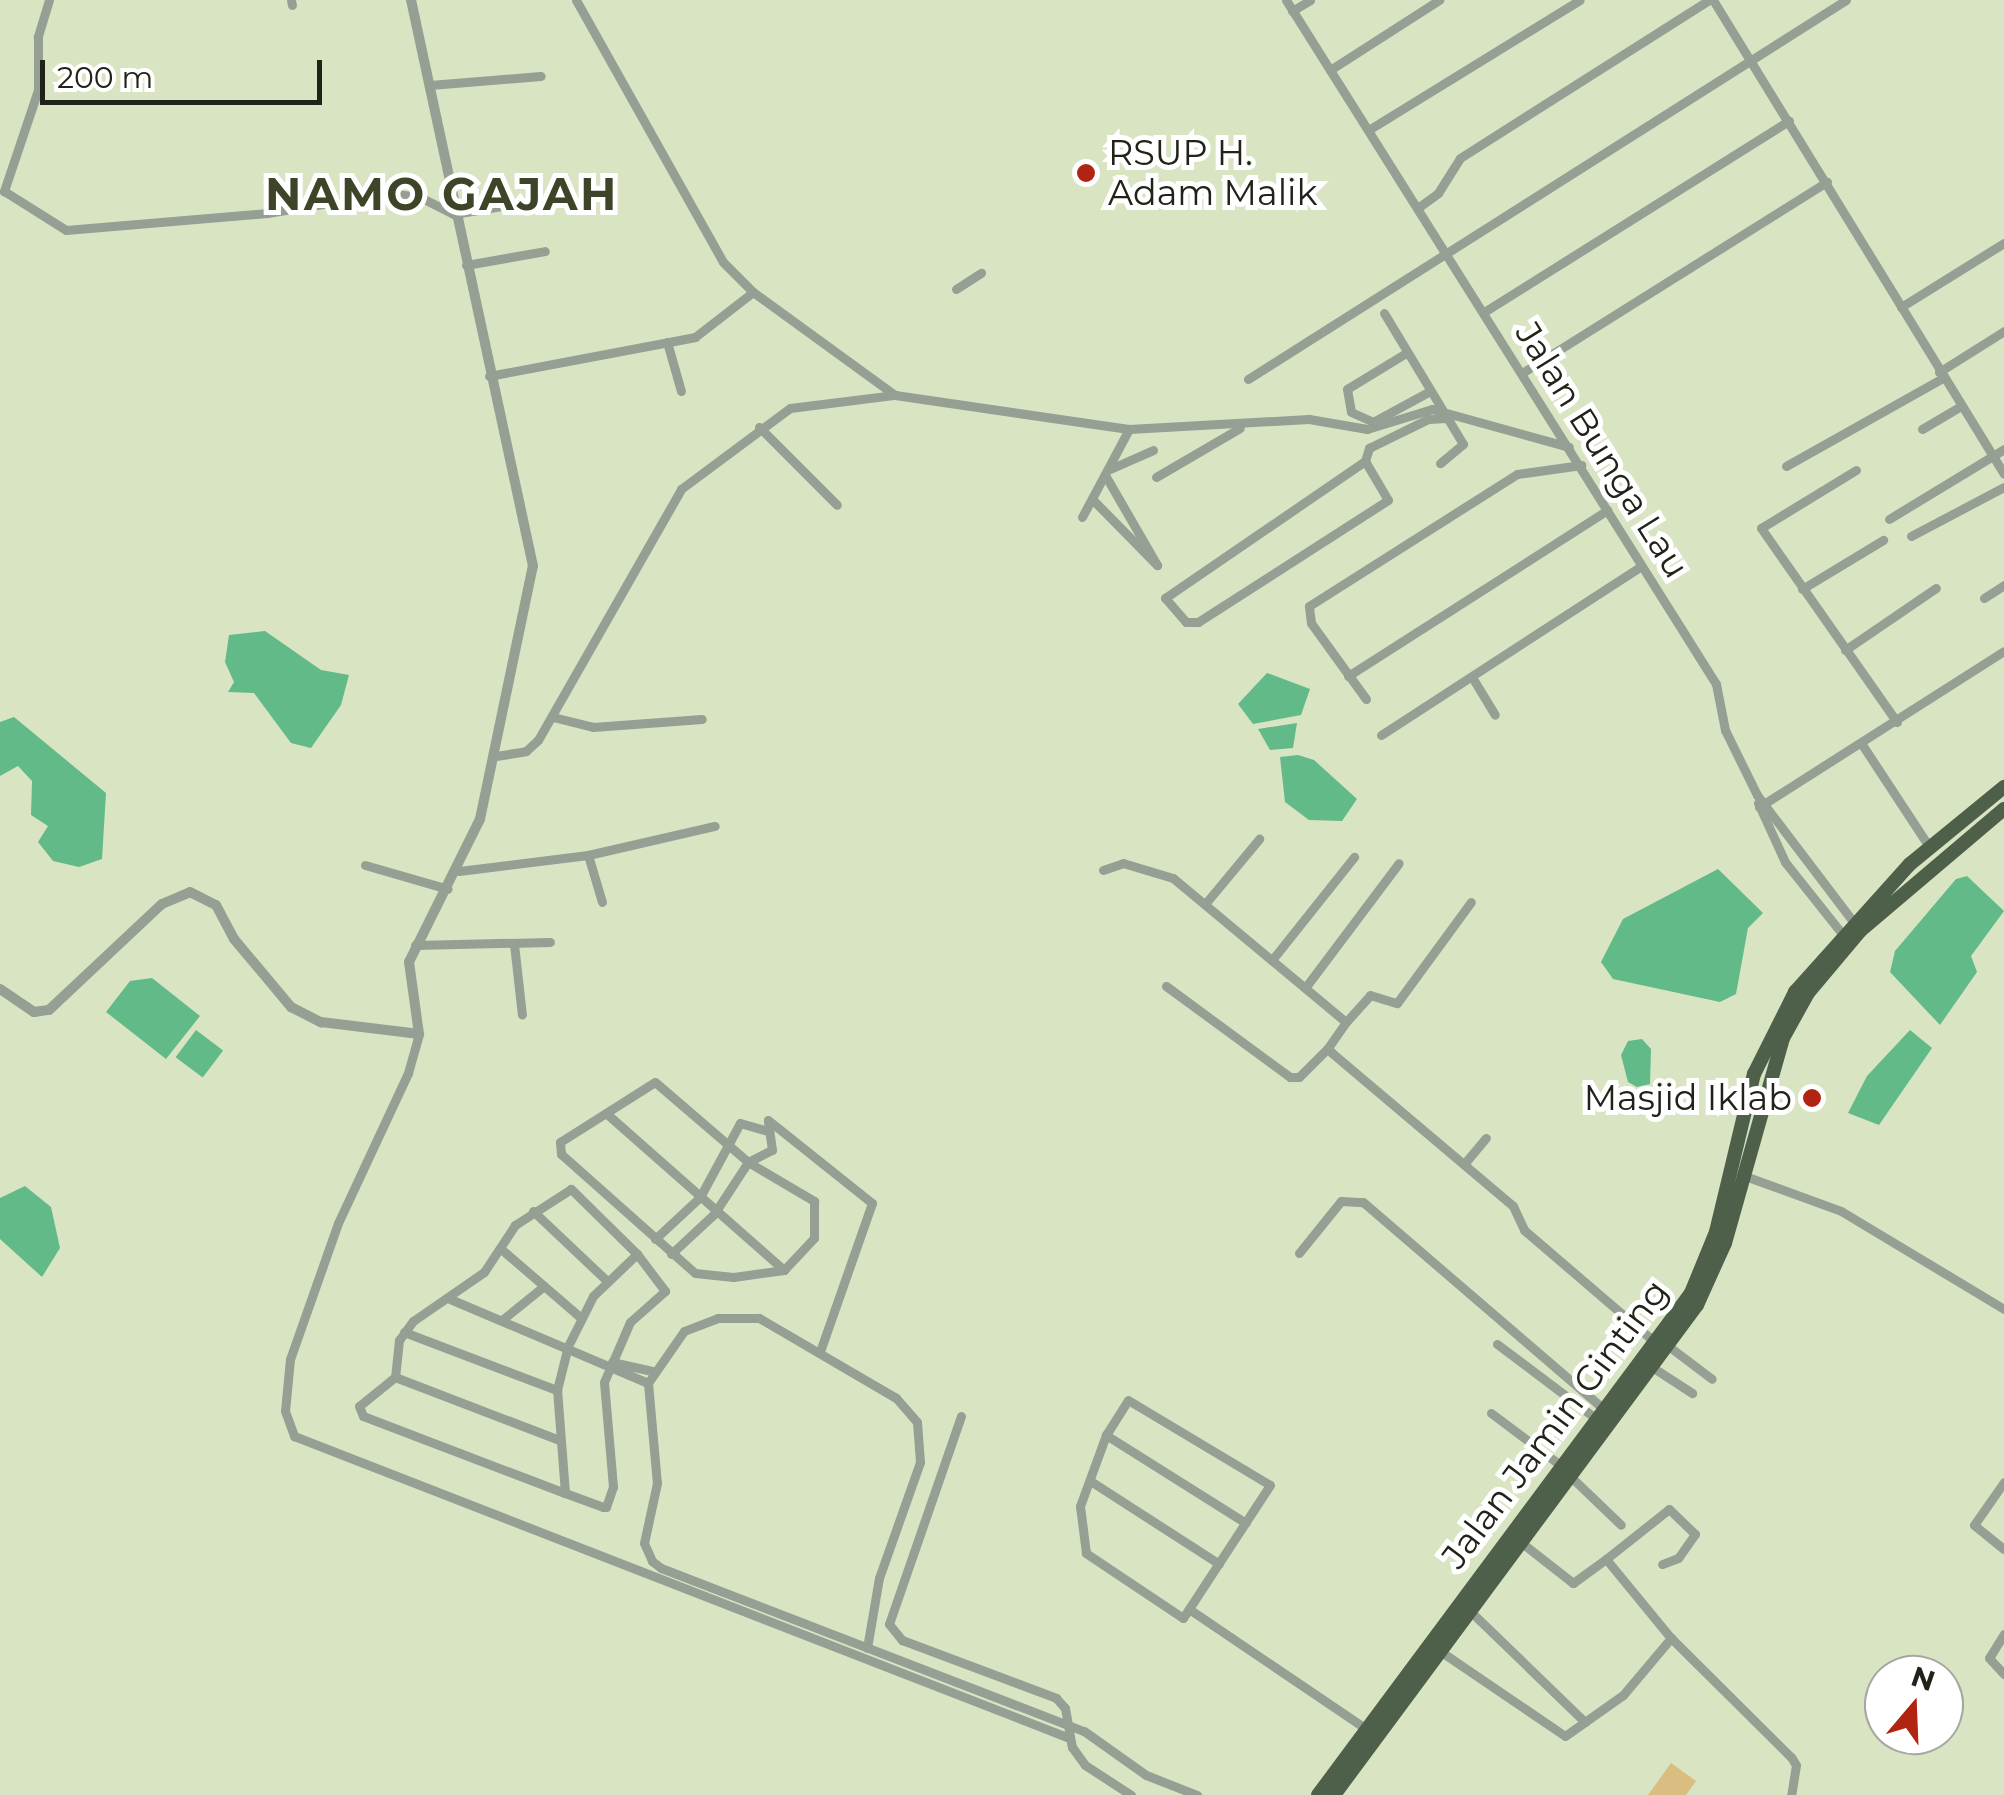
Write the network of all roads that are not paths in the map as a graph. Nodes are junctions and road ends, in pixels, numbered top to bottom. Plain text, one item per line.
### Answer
1 (49, 0) edge
2 (411, 0) edge
3 (576, 0) edge
4 (1286, 0) edge
5 (1310, 0) edge
6 (1439, 0) edge
7 (1580, 0) edge
8 (1711, 0) edge
9 (1846, 0) edge
10 (1292, 11) junction
11 (1751, 62) junction
12 (1330, 70) junction
13 (541, 76) dead end
14 (430, 86) junction
15 (1789, 121) junction
16 (1370, 129) junction
17 (1827, 182) junction
18 (514, 204) dead end
19 (1419, 207) junction
20 (454, 214) junction
21 (2004, 243) edge
22 (1445, 249) junction
23 (545, 251) dead end
24 (466, 265) junction
25 (981, 273) dead end
26 (956, 289) dead end
27 (753, 292) junction
28 (1900, 307) junction
29 (1384, 312) dead end
30 (1484, 312) junction
31 (2004, 331) edge
32 (667, 342) junction
33 (1406, 353) junction
34 (1522, 373) junction
35 (1941, 375) junction
36 (489, 376) junction
37 (1248, 379) dead end
38 (681, 391) dead end
39 (1430, 391) junction
40 (896, 395) junction
41 (1961, 406) junction
42 (1447, 415) junction
43 (1244, 426) junction
44 (759, 427) junction
45 (1130, 429) junction
46 (1922, 430) dead end
47 (1569, 446) junction
48 (1153, 450) dead end
49 (2004, 450) edge
50 (1993, 456) junction
51 (1365, 461) junction
52 (1440, 464) dead end
53 (1581, 465) junction
54 (1786, 466) dead end
55 (1856, 470) dead end
56 (1106, 472) junction
57 (2004, 474) edge
58 (1156, 476) dead end
59 (2004, 486) edge
60 (1092, 498) junction
61 (837, 504) dead end
62 (1608, 510) junction
63 (1082, 517) dead end
64 (1889, 519) dead end
65 (1911, 536) dead end
66 (1883, 540) dead end
67 (1641, 566) junction
68 (2004, 585) edge
69 (1936, 588) dead end
70 (1802, 589) junction
71 (1984, 598) dead end
72 (1844, 650) junction
73 (2004, 651) edge
74 (1348, 676) junction
75 (1472, 677) junction
76 (1366, 699) dead end
77 (1495, 715) dead end
78 (553, 716) junction
79 (702, 719) dead end
80 (1896, 722) junction
81 (1381, 735) dead end
82 (1863, 746) junction
83 (496, 756) junction
84 (2004, 787) edge
85 (1763, 806) junction
86 (2004, 809) edge
87 (715, 826) dead end
88 (1260, 839) dead end
89 (1930, 848) junction
90 (588, 856) junction
91 (1354, 857) dead end
92 (1399, 863) dead end
93 (365, 865) dead end
94 (1103, 870) dead end
95 (459, 871) junction
96 (448, 889) junction
97 (602, 902) dead end
98 (1471, 902) dead end
99 (1205, 904) junction
100 (1850, 932) junction
101 (550, 942) dead end
102 (514, 944) junction
103 (415, 945) junction
104 (1272, 960) junction
105 (1166, 986) dead end
106 (1305, 988) junction
107 (0, 989) edge
108 (522, 1015) dead end
109 (1346, 1022) junction
110 (418, 1034) junction
111 (1328, 1048) junction
112 (608, 1114) junction
113 (765, 1130) junction
114 (1486, 1138) dead end
115 (732, 1146) junction
116 (748, 1162) junction
117 (1464, 1164) junction
118 (1746, 1171) junction
119 (700, 1197) junction
120 (532, 1212) junction
121 (714, 1214) junction
122 (655, 1238) junction
123 (500, 1248) junction
124 (1299, 1253) dead end
125 (637, 1254) junction
126 (671, 1254) junction
127 (784, 1270) junction
128 (605, 1280) junction
129 (544, 1286) junction
130 (450, 1299) junction
131 (2004, 1310) edge
132 (580, 1317) junction
133 (502, 1320) junction
134 (404, 1332) junction
135 (1497, 1344) dead end
136 (1662, 1344) junction
137 (568, 1346) junction
138 (821, 1349) junction
139 (612, 1362) junction
140 (1652, 1368) junction
141 (652, 1372) junction
142 (395, 1377) junction
143 (1712, 1378) dead end
144 (648, 1383) junction
145 (557, 1390) junction
146 (1692, 1393) dead end
147 (1491, 1413) dead end
148 (960, 1416) dead end
149 (1603, 1419) junction
150 (1106, 1435) junction
151 (559, 1440) junction
152 (1567, 1472) junction
153 (1092, 1482) junction
154 (2004, 1482) edge
155 (565, 1493) junction
156 (1246, 1523) junction
157 (1621, 1526) dead end
158 (1522, 1543) junction
159 (2004, 1549) edge
160 (1606, 1558) junction
161 (1219, 1564) junction
162 (1662, 1564) dead end
163 (1190, 1608) junction
164 (1470, 1611) junction
165 (2004, 1634) edge
166 (1671, 1638) junction
167 (867, 1648) junction
168 (1440, 1651) junction
169 (2004, 1674) edge
170 (1584, 1722) junction
171 (1067, 1724) junction
172 (1368, 1730) junction
173 (1068, 1737) junction
174 (1337, 1794) edge
175 (1131, 1795) edge
176 (1197, 1795) edge
177 (1318, 1795) edge
178 (1791, 1795) edge

1 - 20 street
2 - 14 street
3 - 27 street
4 - 10 street, Jalan Bunga Lau
5 - 10 street
6 - 12 street
7 - 16 street
8 - 11 street
8 - 19 street
9 - 11 street
10 - 12 street, Jalan Bunga Lau
11 - 15 street
11 - 22 street
12 - 16 street, Jalan Bunga Lau
13 - 14 street
14 - 20 street
15 - 17 street
15 - 30 street
16 - 19 street, Jalan Bunga Lau
17 - 28 street
17 - 34 street
18 - 20 street
19 - 22 street, Jalan Bunga Lau
20 - 24 street
21 - 28 street
22 - 30 street, Jalan Bunga Lau
22 - 37 street
23 - 24 street
24 - 36 street
25 - 26 street
27 - 32 street
27 - 40 street
28 - 35 street
29 - 33 street
30 - 34 street, Jalan Bunga Lau
31 - 35 street
32 - 36 street
32 - 38 street
33 - 39 street
33 - 39 street
34 - 47 street, Jalan Bunga Lau
35 - 41 street
35 - 54 street
36 - 83 street
39 - 42 street
40 - 44 street
40 - 45 street
41 - 46 street
41 - 50 street
42 - 43 street
42 - 47 street
42 - 51 street
42 - 52 street
43 - 45 street
43 - 58 street
44 - 61 street
44 - 78 street
45 - 56 street
47 - 53 street, Jalan Bunga Lau
48 - 56 street
49 - 50 street
50 - 57 street
50 - 64 street
51 - 51 street
53 - 62 street, Jalan Bunga Lau
53 - 74 street
55 - 70 street
56 - 60 street
56 - 60 street
59 - 65 street
60 - 63 street
62 - 67 street, Jalan Bunga Lau
62 - 74 street
66 - 70 street
67 - 75 street
67 - 85 street, Jalan Bunga Lau
68 - 71 street
69 - 72 street
70 - 72 street
72 - 80 street
73 - 80 street
74 - 76 street
75 - 77 street
75 - 81 street
78 - 79 street
78 - 83 street
80 - 82 street
82 - 85 street
82 - 89 street
83 - 95 street
84 - 89 highway, Jalan Jamin Ginting
85 - 100 street
85 - 100 street
86 - 100 highway, Jalan Jamin Ginting
87 - 90 street
88 - 99 street
89 - 100 highway, Jalan Jamin Ginting
90 - 95 street
90 - 97 street
91 - 104 street
92 - 106 street
93 - 96 street
94 - 99 street
95 - 96 street
96 - 103 street
98 - 109 street
99 - 104 street
100 - 118 highway, Jalan Jamin Ginting
100 - 136 highway, Jalan Jamin Ginting
101 - 102 street
102 - 103 street
102 - 108 street
103 - 110 street
104 - 106 street
105 - 111 street
106 - 109 street
107 - 110 street
109 - 111 street
110 - 173 street
111 - 117 street
112 - 115 street
112 - 119 street
112 - 122 street
113 - 115 street
113 - 116 street
113 - 138 street
114 - 117 street
115 - 116 street
115 - 119 street
116 - 121 street
116 - 127 street
117 - 136 street
118 - 131 street
118 - 136 highway, Jalan Jamin Ginting
119 - 121 street
119 - 122 street
120 - 123 street
120 - 125 street
120 - 128 street
121 - 126 street
121 - 127 street
122 - 126 street
123 - 129 street
123 - 130 street
124 - 149 street
125 - 128 street
125 - 139 street
126 - 127 street
128 - 132 street
129 - 132 street
129 - 133 street
130 - 133 street
130 - 134 street
132 - 137 street
133 - 137 street
134 - 142 street
134 - 145 street
135 - 149 street
136 - 140 highway, Jalan Jamin Ginting
136 - 143 street
136 - 149 highway, Jalan Jamin Ginting
137 - 139 street
137 - 145 street
138 - 141 street
138 - 167 street
139 - 141 street
139 - 144 street
139 - 155 street
140 - 146 street
140 - 149 highway, Jalan Jamin Ginting
141 - 144 street
142 - 151 street
142 - 155 street
144 - 167 street
145 - 151 street
147 - 152 street
148 - 171 street
149 - 152 highway, Jalan Jamin Ginting
150 - 153 street
150 - 156 street
150 - 156 street
151 - 155 street
152 - 157 street
152 - 158 highway, Jalan Jamin Ginting
152 - 172 highway, Jalan Jamin Ginting
153 - 161 street
153 - 163 street
154 - 159 street
156 - 161 street
158 - 160 street
158 - 164 highway, Jalan Jamin Ginting
160 - 162 street
160 - 166 street
161 - 163 street
163 - 172 street
164 - 168 highway, Jalan Jamin Ginting
164 - 170 street
165 - 169 street
166 - 170 street
166 - 178 street
167 - 171 street
168 - 170 street
168 - 174 highway, Jalan Jamin Ginting
171 - 173 street
171 - 176 street
172 - 177 highway, Jalan Jamin Ginting
173 - 175 street

